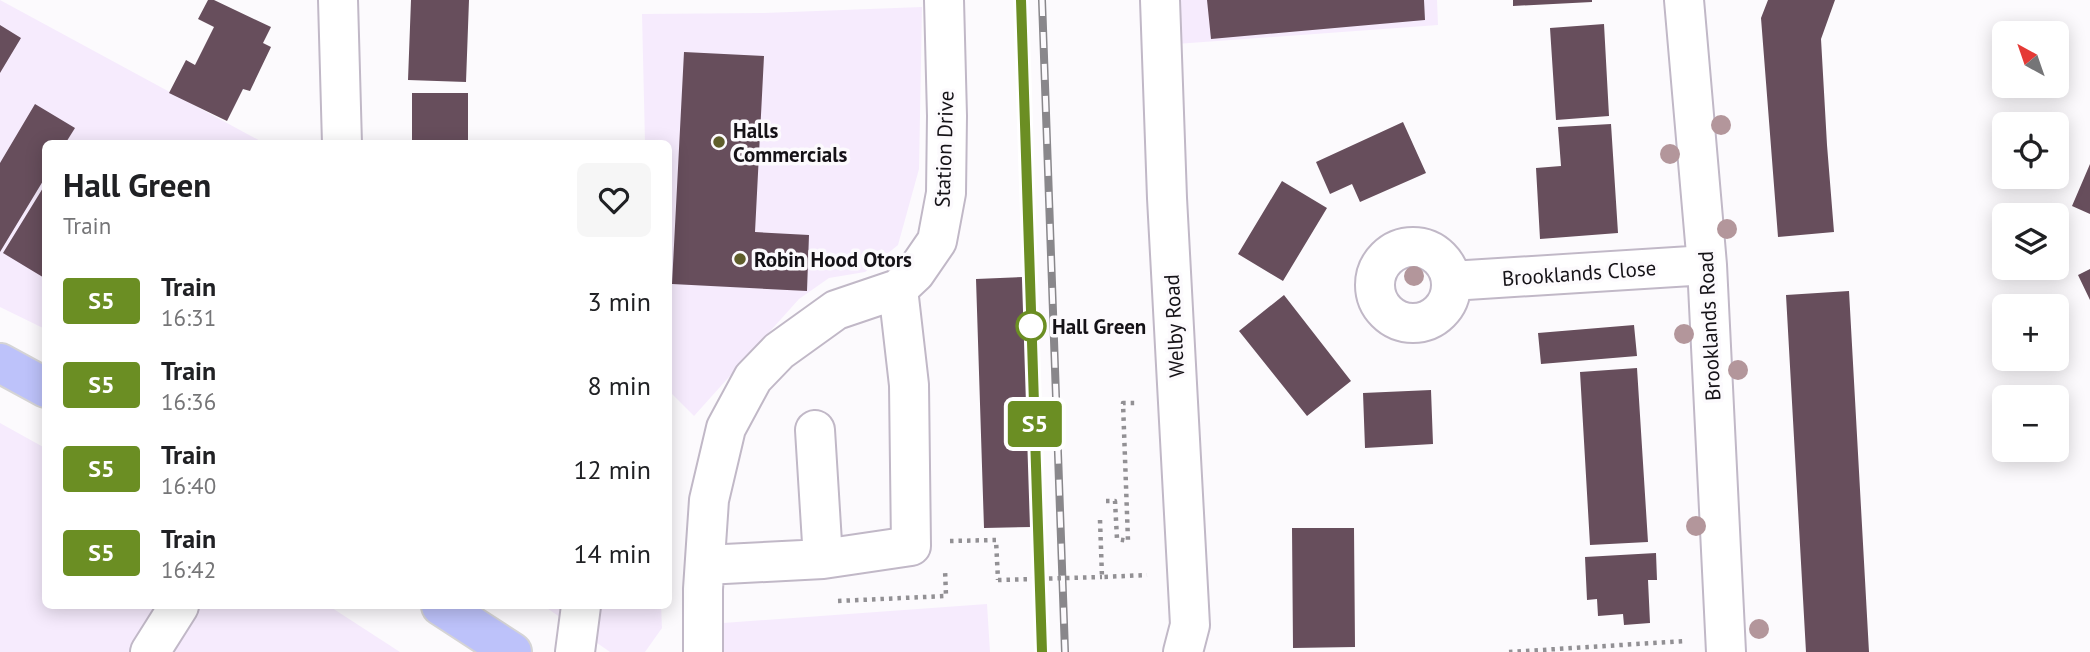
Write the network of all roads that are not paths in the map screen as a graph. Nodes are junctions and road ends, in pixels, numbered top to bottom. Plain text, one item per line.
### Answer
1 (338, 0) edge
2 (944, 0) edge
3 (1160, 0) edge
4 (1684, 0) edge
5 (342, 140) edge
6 (1707, 265) junction
7 (1451, 281) dead end
8 (898, 289) junction
9 (0, 363) edge
10 (42, 386) edge
11 (815, 430) dead end
12 (823, 559) junction
13 (705, 565) junction
14 (177, 609) edge
15 (446, 609) edge
16 (581, 609) edge
17 (1725, 645) edge
18 (150, 652) edge
19 (512, 652) edge
20 (575, 652) edge
21 (703, 652) edge
22 (1183, 652) edge

1 - 5 street
2 - 8 street, Station Drive
3 - 22 street, Welby Road
4 - 6 street, Brooklands Road
6 - 7 street, Brooklands Close
6 - 17 street, Brooklands Road
8 - 12 street
8 - 13 street, Station Drive
9 - 10 highway
11 - 12 street
12 - 13 street
13 - 21 street, Station Drive
14 - 18 street
15 - 19 highway
16 - 20 street

